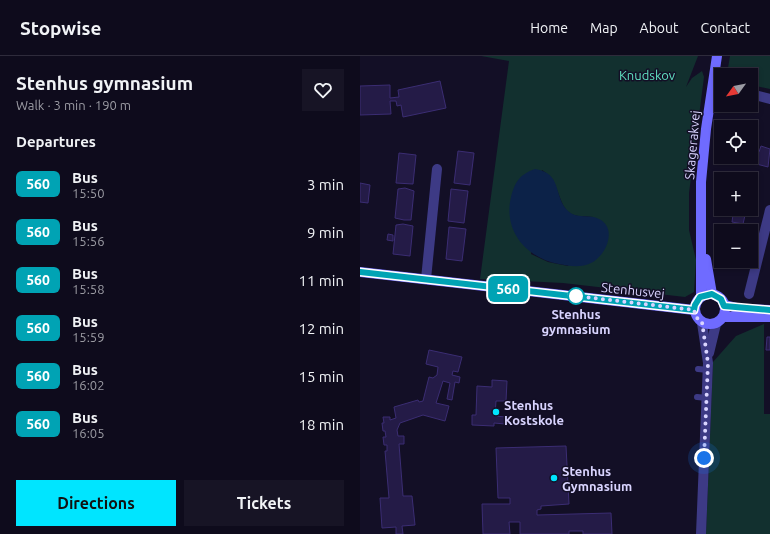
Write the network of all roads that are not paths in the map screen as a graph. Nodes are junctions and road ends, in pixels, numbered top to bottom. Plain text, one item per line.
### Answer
1 (717, 56) edge
2 (717, 68) edge
3 (758, 96) edge
4 (714, 97) edge
5 (770, 99) edge
6 (437, 169) dead end
7 (770, 210) edge
8 (702, 238) junction
9 (360, 272) edge
10 (426, 279) junction
11 (712, 294) junction
12 (749, 294) dead end
13 (700, 297) junction
14 (724, 306) junction
15 (694, 310) junction
16 (770, 310) edge
17 (770, 317) edge
18 (719, 321) junction
19 (702, 322) junction
20 (704, 366) junction
21 (701, 534) edge

1 - 2 street, Skagerakvej
3 - 5 street
4 - 8 street, Skagerakvej
6 - 10 street
7 - 12 street
8 - 11 street, Skagerakvej
8 - 13 street, Skagerakvej
9 - 10 street, Stenhusvej
10 - 15 street, Stenhusvej
11 - 13 street
11 - 14 street
13 - 15 street
14 - 16 street
14 - 18 street
15 - 19 street
17 - 18 street
18 - 19 street
18 - 20 street
19 - 20 street
20 - 21 street

